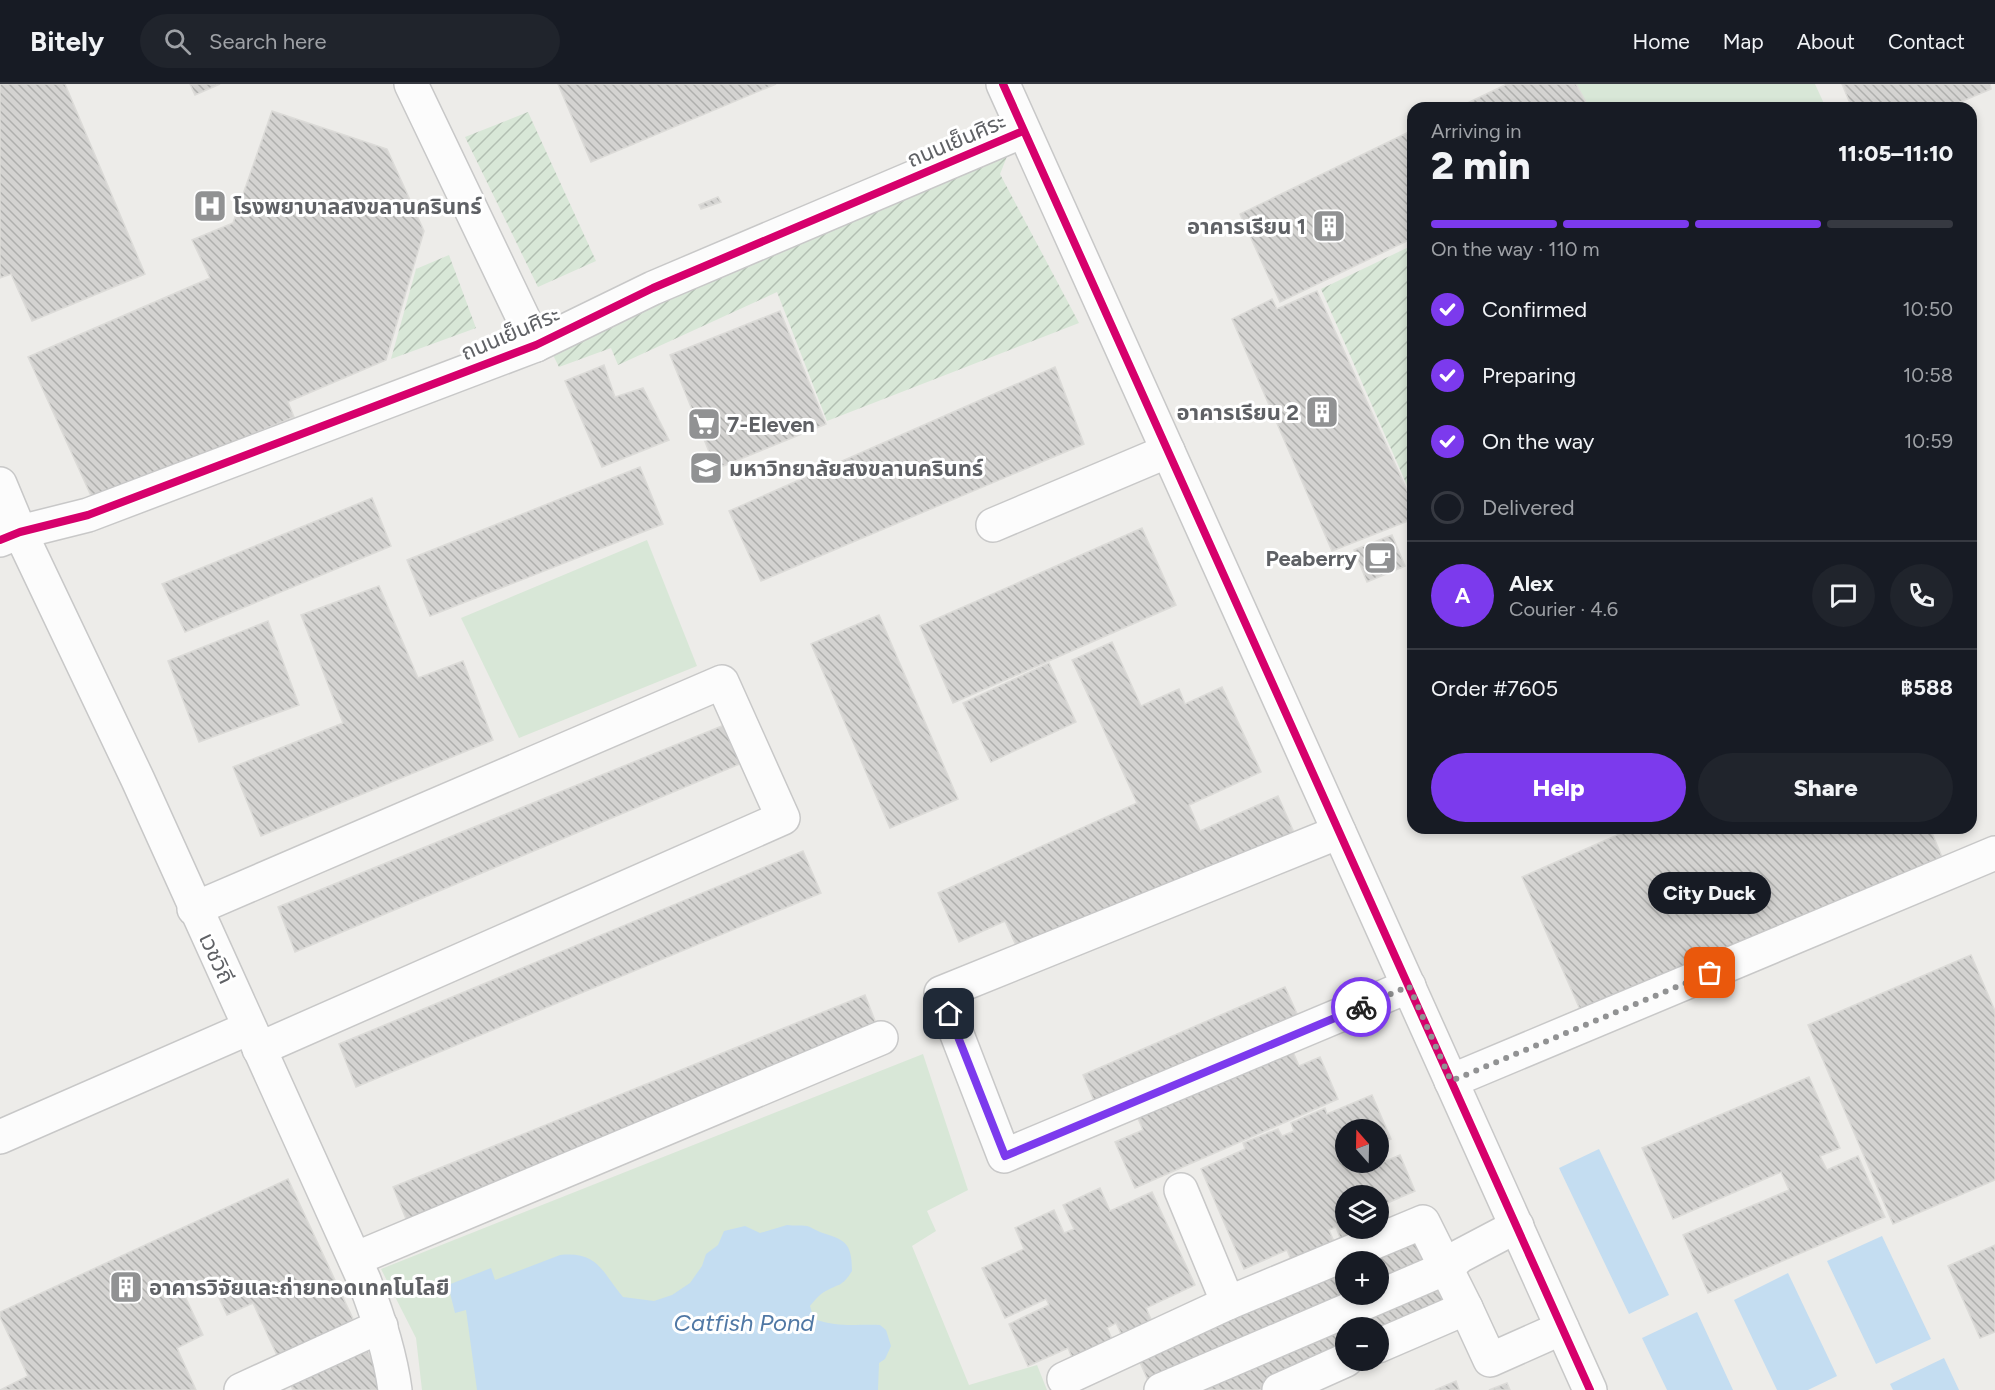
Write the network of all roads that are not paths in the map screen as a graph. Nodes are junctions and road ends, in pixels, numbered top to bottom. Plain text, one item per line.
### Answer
1 (411, 84) edge
2 (1002, 84) edge
3 (1023, 131) junction
4 (536, 345) junction
5 (1168, 451) junction
6 (0, 484) edge
7 (993, 525) dead end
8 (10, 536) edge
9 (1339, 832) junction
10 (1995, 853) edge
11 (194, 909) junction
12 (1409, 986) junction
13 (881, 1038) dead end
14 (254, 1039) junction
15 (1451, 1081) junction
16 (0, 1137) edge
17 (1181, 1190) dead end
18 (1516, 1226) junction
19 (355, 1260) junction
20 (1446, 1268) junction
21 (1228, 1303) junction
22 (1466, 1308) junction
23 (381, 1326) junction
24 (1562, 1328) junction
25 (1389, 1341) edge
26 (1335, 1365) edge
27 (1064, 1379) dead end
28 (242, 1390) edge
29 (395, 1390) edge
30 (1161, 1390) edge
31 (1279, 1390) edge
32 (1590, 1390) edge

1 - 4 street
2 - 3 street
3 - 4 street, ถนนเย็นศิระ
3 - 5 street
4 - 8 street, ถนนเย็นศิระ
5 - 7 street
5 - 9 street
6 - 8 street, เวชวิถี
8 - 11 street, เวชวิถี
9 - 12 street
9 - 12 street
10 - 15 street
11 - 14 street, เวชวิถี
11 - 14 street
12 - 15 street
13 - 19 street
14 - 16 street
14 - 19 street, เวชวิถี
15 - 18 street
17 - 21 street
18 - 20 street
18 - 24 street
19 - 23 street, เวชวิถี
20 - 21 street
20 - 22 street
20 - 30 street
21 - 27 street
22 - 24 street
22 - 25 street
23 - 28 street
23 - 29 street, เวชวิถี
24 - 32 street
26 - 31 street

